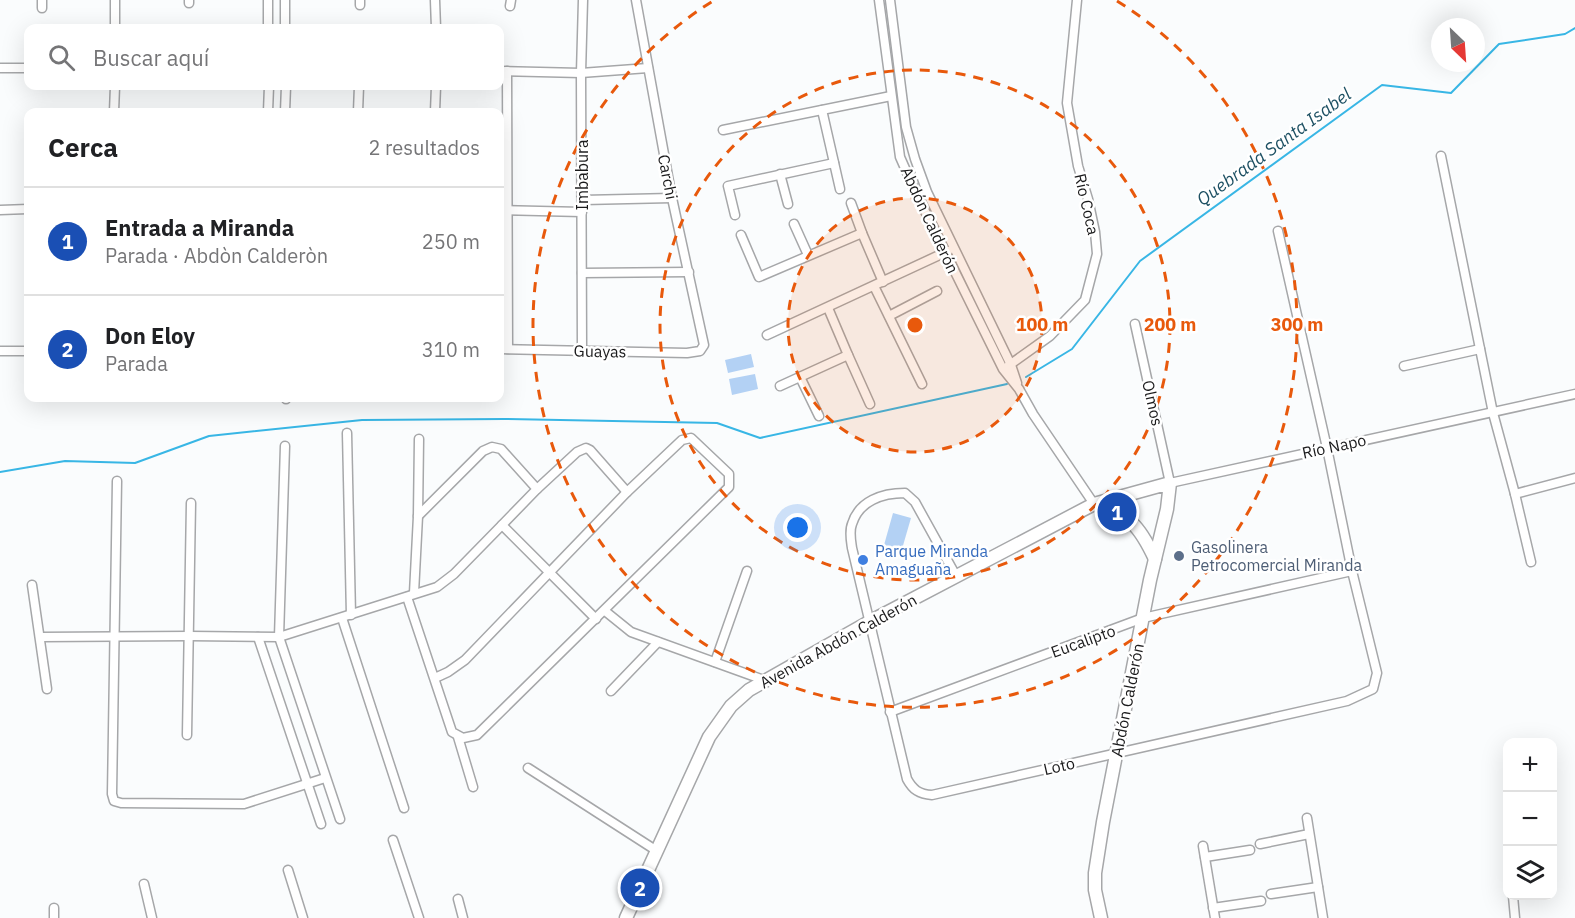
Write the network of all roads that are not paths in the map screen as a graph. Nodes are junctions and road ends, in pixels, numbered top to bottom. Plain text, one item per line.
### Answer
1 (115, 0) edge
2 (268, 0) edge
3 (285, 0) edge
4 (435, 0) edge
5 (583, 0) edge
6 (636, 0) edge
7 (879, 0) edge
8 (890, 0) edge
9 (1077, 0) edge
10 (115, 24) edge
11 (268, 24) edge
12 (285, 24) edge
13 (436, 24) edge
14 (0, 68) edge
15 (24, 68) edge
16 (648, 68) junction
17 (504, 71) edge
18 (581, 73) junction
19 (115, 90) edge
20 (268, 90) edge
21 (286, 90) edge
22 (358, 90) edge
23 (436, 90) edge
24 (503, 90) edge
25 (891, 96) junction
26 (114, 108) edge
27 (268, 108) edge
28 (285, 108) edge
29 (358, 108) edge
30 (435, 108) edge
31 (503, 108) edge
32 (822, 110) junction
33 (723, 130) dead end
34 (1441, 156) dead end
35 (834, 163) junction
36 (780, 174) junction
37 (840, 189) dead end
38 (672, 198) junction
39 (583, 200) junction
40 (851, 203) dead end
41 (788, 204) dead end
42 (24, 209) edge
43 (0, 210) edge
44 (504, 210) edge
45 (582, 212) junction
46 (735, 215) dead end
47 (794, 224) dead end
48 (1278, 231) dead end
49 (862, 232) junction
50 (741, 235) dead end
51 (954, 247) junction
52 (945, 252) junction
53 (808, 255) junction
54 (689, 272) junction
55 (582, 273) junction
56 (878, 284) junction
57 (937, 291) dead end
58 (828, 308) junction
59 (889, 316) junction
60 (1135, 324) dead end
61 (767, 335) dead end
62 (504, 349) edge
63 (1480, 349) junction
64 (582, 350) junction
65 (0, 351) edge
66 (24, 351) edge
67 (700, 351) joint
68 (848, 355) junction
69 (1404, 366) dead end
70 (1007, 367) junction
71 (800, 377) junction
72 (922, 384) dead end
73 (780, 386) dead end
74 (1575, 394) edge
75 (870, 404) dead end
76 (1493, 413) junction
77 (819, 416) dead end
78 (347, 433) dead end
79 (419, 439) dead end
80 (285, 446) dead end
81 (1327, 447) junction
82 (1575, 478) edge
83 (117, 481) dead end
84 (1170, 483) junction
85 (537, 489) junction
86 (627, 492) junction
87 (1515, 494) junction
88 (191, 503) dead end
89 (1094, 504) junction
90 (418, 516) junction
91 (502, 525) junction
92 (1155, 559) junction
93 (1531, 562) dead end
94 (747, 571) dead end
95 (1352, 571) junction
96 (549, 572) junction
97 (956, 576) junction
98 (32, 585) dead end
99 (411, 595) junction
100 (605, 611) junction
101 (347, 617) junction
102 (1143, 618) junction
103 (596, 619) junction
104 (869, 622) junction
105 (115, 636) junction
106 (190, 636) junction
107 (41, 637) junction
108 (258, 637) junction
109 (279, 637) junction
110 (657, 642) junction
111 (715, 662) junction
112 (435, 678) junction
113 (764, 680) junction
114 (47, 689) dead end
115 (611, 692) dead end
116 (890, 712) junction
117 (187, 735) dead end
118 (458, 737) junction
119 (1117, 753) junction
120 (528, 768) dead end
121 (325, 778) junction
122 (306, 784) junction
123 (473, 787) dead end
124 (404, 808) dead end
125 (1307, 818) dead end
126 (340, 819) dead end
127 (321, 824) dead end
128 (1309, 834) junction
129 (393, 840) dead end
130 (1260, 844) dead end
131 (1203, 846) dead end
132 (1250, 850) dead end
133 (657, 852) junction
134 (1205, 857) junction
135 (288, 870) dead end
136 (144, 884) dead end
137 (1318, 887) junction
138 (1271, 894) dead end
139 (458, 900) dead end
140 (1513, 900) edge
141 (1261, 901) dead end
142 (54, 908) dead end
143 (1214, 908) junction
144 (54, 918) edge
145 (152, 918) edge
146 (303, 918) edge
147 (419, 918) edge
148 (463, 918) edge
149 (626, 918) edge
150 (1101, 918) edge
151 (1215, 918) edge
152 (1323, 918) edge
153 (1515, 918) edge

1 - 10 street
2 - 11 street
3 - 12 street
4 - 13 street
5 - 18 street, Imbabura
6 - 16 street, Carchi
7 - 25 street, Abdón Calderón
8 - 51 street, Abdón Calderón
9 - 70 street, Río Coca
14 - 15 street
16 - 18 street
16 - 38 street, Carchi
17 - 18 street
18 - 39 street, Imbabura
19 - 26 street
20 - 27 street
21 - 28 street
22 - 29 street
23 - 30 street
24 - 31 street
25 - 32 street
25 - 52 street, Abdón Calderón
32 - 33 street
32 - 35 street
34 - 63 street
35 - 36 street
35 - 37 street
36 - 41 street
36 - 46 street
38 - 39 street
38 - 54 street, Carchi
39 - 45 street, Imbabura
40 - 49 street
42 - 43 street
44 - 45 street
45 - 55 street, Imbabura
47 - 53 street
48 - 81 street
49 - 53 street
49 - 56 street
50 - 53 street
51 - 52 street
51 - 70 street, Abdón Calderón
52 - 56 street
52 - 70 street, Abdón Calderón
54 - 55 street
54 - 67 street, Carchi
55 - 64 street, Imbabura
56 - 58 street
56 - 59 street
57 - 59 street
58 - 61 street
58 - 68 street
59 - 72 street
60 - 84 street, Olmos
62 - 64 street, Guayas
63 - 69 street
63 - 76 street
64 - 67 street, Guayas
65 - 66 street
68 - 71 street
68 - 75 street
70 - 89 street, Abdón Calderón
71 - 73 street
71 - 77 street
74 - 76 street, Río Napo
76 - 81 street, Río Napo
76 - 87 street
78 - 101 street
79 - 90 street
80 - 109 street
81 - 84 street, Río Napo
81 - 95 street
82 - 87 street
83 - 105 street
84 - 89 street, Río Napo
84 - 92 street, Abdón Calderón
85 - 86 street
85 - 90 street
85 - 91 street
86 - 96 street
86 - 100 street
87 - 93 street
88 - 106 street
89 - 92 street
89 - 97 street, Avenida Abdón Calderón
90 - 99 street
91 - 96 street
91 - 99 street
92 - 102 street, Abdón Calderón
94 - 111 street
95 - 102 street, Eucalipto
95 - 119 street, Loto
96 - 103 street
96 - 112 street
97 - 104 street, Avenida Abdón Calderón
97 - 104 street, Loto
98 - 107 street
99 - 101 street
99 - 112 street
100 - 103 street
100 - 110 street
101 - 109 street
101 - 124 street
102 - 116 street, Eucalipto
102 - 119 street, Abdón Calderón
103 - 118 street
104 - 113 street, Avenida Abdón Calderón
104 - 116 street, Loto
105 - 106 street
105 - 107 street
105 - 122 street
106 - 108 street
106 - 117 street
107 - 114 street
108 - 109 street
108 - 122 street
109 - 121 street
110 - 111 street
110 - 115 street
111 - 113 street
112 - 118 street
113 - 133 street, Avenida Abdón Calderón
116 - 119 street, Loto
118 - 123 street
119 - 150 street, Abdón Calderón
120 - 133 street
121 - 122 street
121 - 126 street
122 - 127 street
125 - 128 street
128 - 130 street
128 - 137 street
129 - 147 street
131 - 134 street
132 - 134 street
133 - 149 street, Avenida Abdón Calderón
134 - 143 street
135 - 146 street
136 - 145 street
137 - 138 street
137 - 152 street
139 - 148 street
140 - 153 street
141 - 143 street
142 - 144 street
143 - 151 street

